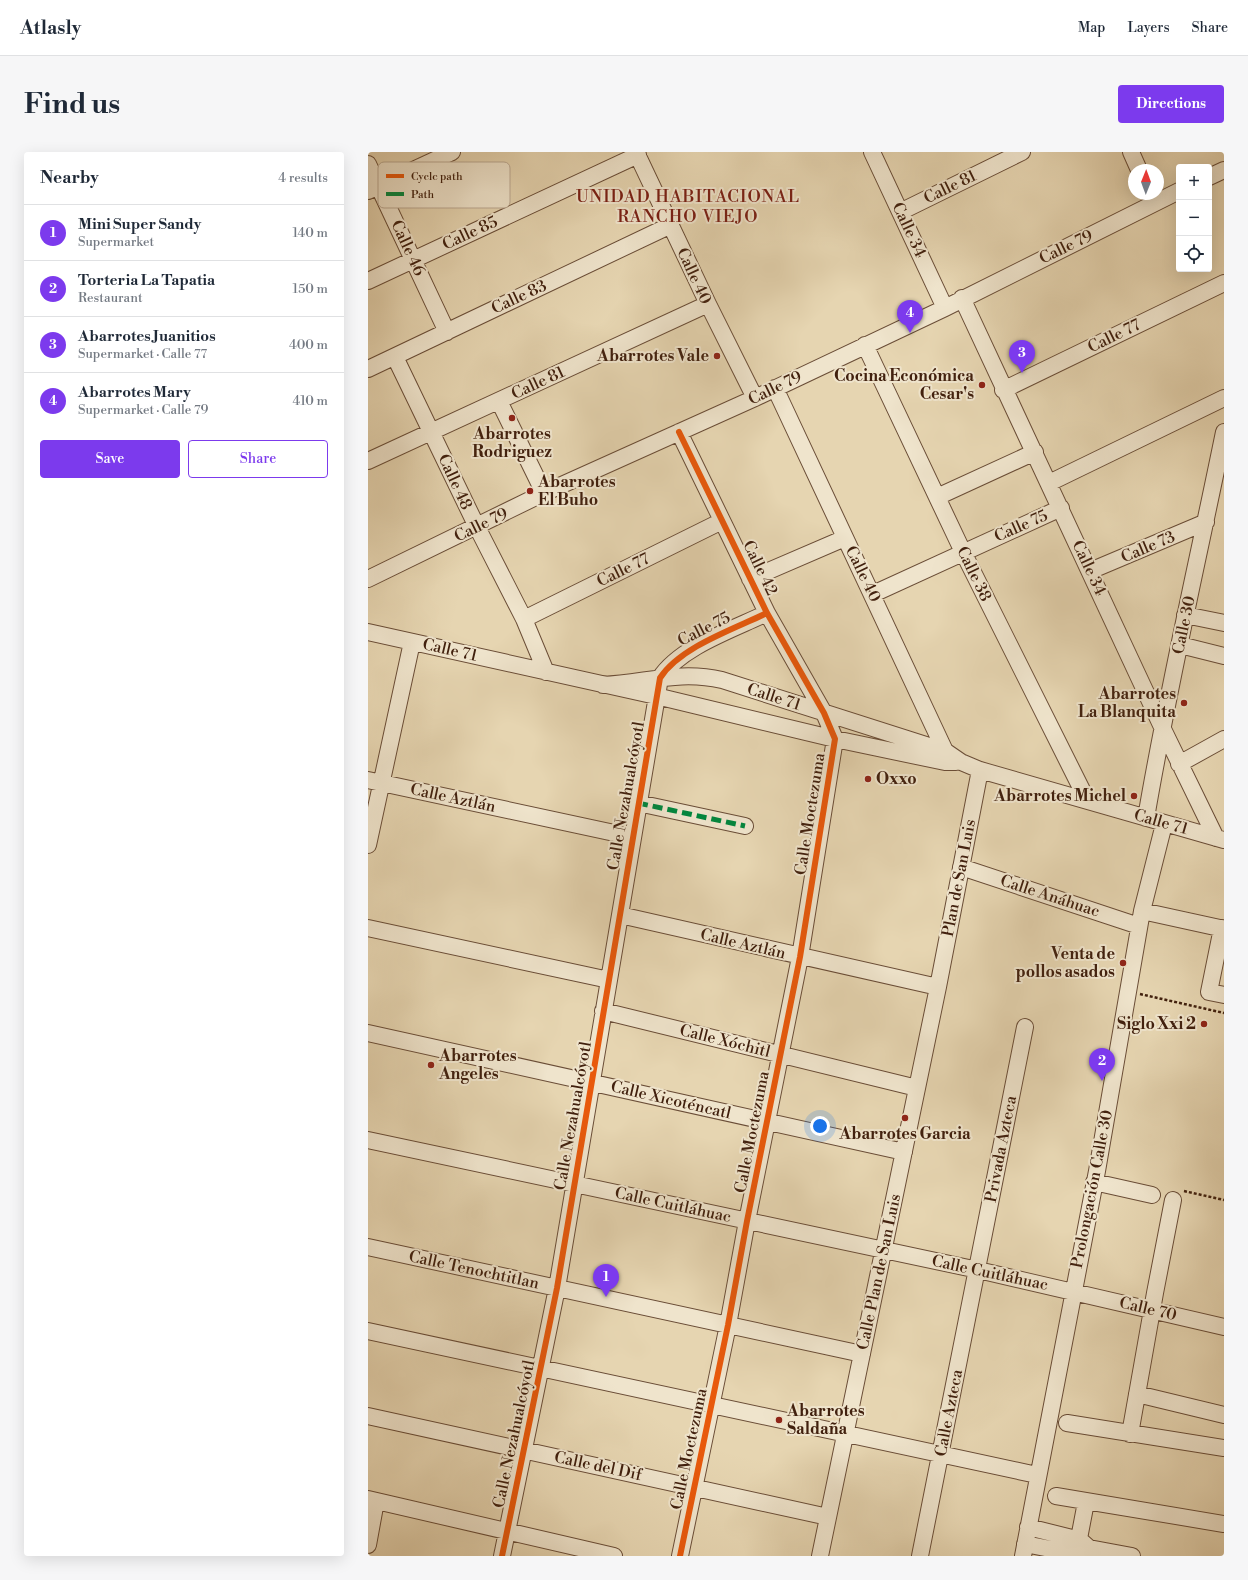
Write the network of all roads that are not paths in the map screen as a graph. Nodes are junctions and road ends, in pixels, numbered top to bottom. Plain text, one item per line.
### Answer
1 (452, 152) edge
2 (872, 152) edge
3 (1022, 152) edge
4 (1131, 152) edge
5 (637, 154) edge
6 (430, 162) edge
7 (368, 164) edge
8 (1136, 164) edge
9 (1224, 170) edge
10 (1212, 176) edge
11 (373, 188) edge
12 (1176, 192) edge
13 (1164, 195) edge
14 (378, 197) edge
15 (1148, 200) edge
16 (384, 208) edge
17 (900, 212) junction
18 (671, 225) junction
19 (413, 260) junction
20 (368, 281) edge
21 (1224, 283) edge
22 (962, 298) junction
23 (708, 304) junction
24 (945, 308) junction
25 (447, 332) junction
26 (865, 345) junction
27 (395, 357) junction
28 (368, 370) edge
29 (775, 388) junction
30 (1003, 390) junction
31 (755, 398) junction
32 (1224, 398) edge
33 (499, 401) junction
34 (679, 432) junction
35 (432, 433) junction
36 (1223, 437) edge
37 (1035, 452) junction
38 (368, 461) edge
39 (1049, 483) junction
40 (544, 494) junction
41 (937, 497) junction
42 (1061, 508) junction
43 (722, 521) junction
44 (1206, 522) junction
45 (476, 527) junction
46 (845, 538) junction
47 (963, 552) junction
48 (1090, 571) junction
49 (368, 579) edge
50 (750, 579) junction
51 (873, 594) junction
52 (767, 613) junction
53 (1185, 615) junction
54 (524, 619) junction
55 (1224, 623) edge
56 (368, 632) edge
57 (412, 642) junction
58 (1180, 645) junction
59 (1224, 656) edge
60 (546, 672) junction
61 (660, 678) junction
62 (603, 685) junction
63 (656, 696) junction
64 (824, 713) junction
65 (1162, 727) junction
66 (835, 739) junction
67 (1224, 739) edge
68 (945, 757) junction
69 (1179, 764) junction
70 (980, 770) junction
71 (375, 781) edge
72 (1087, 800) junction
73 (638, 803) junction
74 (1146, 818) junction
75 (1164, 824) junction
76 (745, 826) dead end
77 (633, 837) junction
78 (1220, 839) edge
79 (368, 845) edge
80 (961, 867) junction
81 (620, 915) junction
82 (1140, 918) junction
83 (368, 928) edge
84 (1223, 929) edge
85 (800, 957) junction
86 (609, 980) junction
87 (938, 987) junction
88 (1224, 995) edge
89 (604, 1011) junction
90 (1025, 1027) dead end
91 (368, 1033) edge
92 (780, 1055) junction
93 (592, 1083) junction
94 (917, 1088) junction
95 (767, 1122) junction
96 (368, 1140) edge
97 (904, 1152) junction
98 (1094, 1182) junction
99 (574, 1184) junction
100 (1152, 1195) dead end
101 (1173, 1200) dead end
102 (747, 1221) junction
103 (368, 1247) edge
104 (883, 1250) junction
105 (978, 1270) junction
106 (557, 1288) junction
107 (1072, 1291) junction
108 (1152, 1310) junction
109 (728, 1325) junction
110 (1224, 1327) edge
111 (368, 1331) edge
112 (862, 1354) junction
113 (542, 1369) junction
114 (1137, 1394) junction
115 (711, 1405) junction
116 (1224, 1415) edge
117 (368, 1416) edge
118 (1067, 1423) dead end
119 (845, 1434) junction
120 (1130, 1434) junction
121 (1224, 1448) edge
122 (524, 1450) junction
123 (941, 1454) junction
124 (1037, 1475) junction
125 (694, 1487) junction
126 (1056, 1496) dead end
127 (372, 1500) edge
128 (1086, 1502) junction
129 (828, 1517) junction
130 (1224, 1524) edge
131 (1028, 1528) junction
132 (507, 1531) junction
133 (368, 1545) edge
134 (1087, 1549) edge
135 (1024, 1550) edge
136 (502, 1556) edge
137 (614, 1556) edge
138 (680, 1556) edge
139 (820, 1556) edge
140 (920, 1556) edge
141 (1132, 1556) edge

1 - 6 street
2 - 17 street, Calle 34
3 - 17 street, Calle 81
4 - 8 street
5 - 18 street, Calle 40
5 - 19 street, Calle 85
7 - 11 street, Calle 46
9 - 10 street
11 - 14 street, Calle 46
12 - 13 street, Calle 79
15 - 22 street, Calle 79
16 - 19 street, Calle 46
17 - 24 street, Calle 34
18 - 23 street, Calle 40
18 - 25 street, Calle 83
19 - 20 street, Calle 85
19 - 25 street, Calle 46
21 - 30 street, Calle 77
22 - 24 street, Calle 79
22 - 30 street, Calle 34
23 - 31 street, Calle 40
23 - 33 street, Calle 81
24 - 26 street, Calle 79
25 - 27 street, Calle 83
26 - 29 street, Calle 79
26 - 41 street, Calle 38
27 - 28 street, Calle 83
27 - 35 street, Calle 48
29 - 31 street, Calle 79
29 - 46 street, Calle 40
30 - 37 street, Calle 34
31 - 34 street, Calle 79
32 - 39 street, Calle 75
33 - 35 street, Calle 81
33 - 40 street
34 - 40 street, Calle 79
34 - 43 street, Calle 42
35 - 38 street, Calle 81
35 - 45 street, Calle 48
36 - 44 street, Calle 30
37 - 39 street, Calle 34
37 - 41 street
39 - 42 street, Calle 34
40 - 45 street, Calle 79
41 - 47 street, Calle 38
42 - 47 street, Calle 75
42 - 48 street, Calle 34
43 - 50 street, Calle 42
43 - 54 street, Calle 77
44 - 48 street, Calle 73
44 - 53 street, Calle 30
45 - 49 street, Calle 79
45 - 54 street, Calle 48
46 - 50 street
46 - 51 street, Calle 40
47 - 51 street, Calle 75
47 - 72 street, Calle 38
48 - 65 street, Calle 34
50 - 52 street, Calle 42
51 - 68 street, Calle 40
52 - 61 street, Calle 75
52 - 64 street, Calle 42
53 - 55 street
53 - 58 street, Calle 30
54 - 60 street, Calle 48
56 - 57 street, Calle 71
57 - 60 street, Calle 71
57 - 71 street
58 - 59 street
58 - 65 street, Calle 30
60 - 62 street, Calle 71
61 - 62 street, Calle 71
61 - 63 street, Calle Nezahualcóyotl
61 - 64 street, Calle 71
62 - 63 street, Calle 71
63 - 66 street, Calle 71
63 - 73 street, Calle Nezahualcóyotl
64 - 66 street, Calle Moctezuma
64 - 68 street, Calle 71
65 - 69 street, Calle 34
65 - 74 street, Calle 30
66 - 68 street, Calle 71
66 - 85 street, Calle Moctezuma
67 - 69 street
68 - 70 street, Calle 71
69 - 78 street, Calle 34
70 - 72 street, Calle 71
70 - 80 street, Plan de San Luis
71 - 77 street, Calle Aztlán
71 - 79 street
72 - 74 street, Calle 71
73 - 76 street
73 - 77 street, Calle Nezahualcóyotl
74 - 75 street, Calle 71
75 - 78 street, Calle 71
75 - 82 street, Prolongación Calle 30
77 - 81 street, Calle Nezahualcóyotl
80 - 82 street, Calle Anáhuac
80 - 87 street, Plan de San Luis
81 - 85 street, Calle Aztlán
81 - 86 street, Calle Nezahualcóyotl
82 - 84 street, Calle Anáhuac
82 - 98 street, Prolongación Calle 30
83 - 86 street
84 - 88 street
85 - 87 street, Calle Aztlán
85 - 92 street, Calle Moctezuma
86 - 89 street, Calle Nezahualcóyotl
87 - 94 street, Calle Plan de San Luis
89 - 92 street, Calle Xóchitl
89 - 93 street, Calle Nezahualcóyotl
90 - 105 street, Privada Azteca
91 - 93 street, Calle Xicoténcatl
92 - 94 street, Calle Xóchitl
92 - 95 street, Calle Moctezuma
93 - 95 street, Calle Xicoténcatl
93 - 99 street, Calle Nezahualcóyotl
94 - 97 street, Calle Plan de San Luis
95 - 97 street, Calle Xicoténcatl
95 - 102 street, Calle Moctezuma
96 - 99 street, Calle Cuitláhuac
97 - 104 street, Calle Plan de San Luis
98 - 100 street
98 - 107 street, Prolongación Calle 30
99 - 102 street, Calle Cuitláhuac
99 - 106 street, Calle Nezahualcóyotl
101 - 108 street
102 - 104 street, Calle Cuitláhuac
102 - 109 street, Calle Moctezuma
103 - 106 street, Calle Tenochtitlan
104 - 105 street, Calle Cuitláhuac
104 - 112 street, Calle Plan de San Luis
105 - 107 street, Calle Cuitláhuac
105 - 123 street, Calle Azteca
106 - 109 street, Calle Tenochtitlan
106 - 113 street, Calle Nezahualcóyotl
107 - 108 street, Calle 70
107 - 124 street, Prolongación Calle 30
108 - 110 street, Calle 70
108 - 114 street
109 - 112 street, Calle Tenochtitlan
109 - 115 street, Calle Moctezuma
111 - 113 street
112 - 119 street, Calle Plan de San Luis
113 - 115 street
113 - 122 street, Calle Nezahualcóyotl
114 - 116 street
114 - 120 street
115 - 119 street
115 - 125 street, Calle Moctezuma
117 - 122 street, Calle del Dif
118 - 120 street
119 - 123 street
119 - 129 street, Calle Plan de San Luis
120 - 121 street
122 - 125 street, Calle del Dif
122 - 132 street, Calle Nezahualcóyotl
123 - 124 street
123 - 140 street, Calle Azteca
124 - 131 street, Prolongación Calle 30
125 - 129 street, Calle del Dif
125 - 138 street, Calle Moctezuma
126 - 128 street
127 - 132 street
127 - 133 street
128 - 130 street
128 - 134 street
129 - 139 street, Calle Plan de San Luis
131 - 134 street
131 - 135 street, Prolongación Calle 30
132 - 136 street, Calle Nezahualcóyotl
132 - 137 street
134 - 135 street
134 - 141 street

